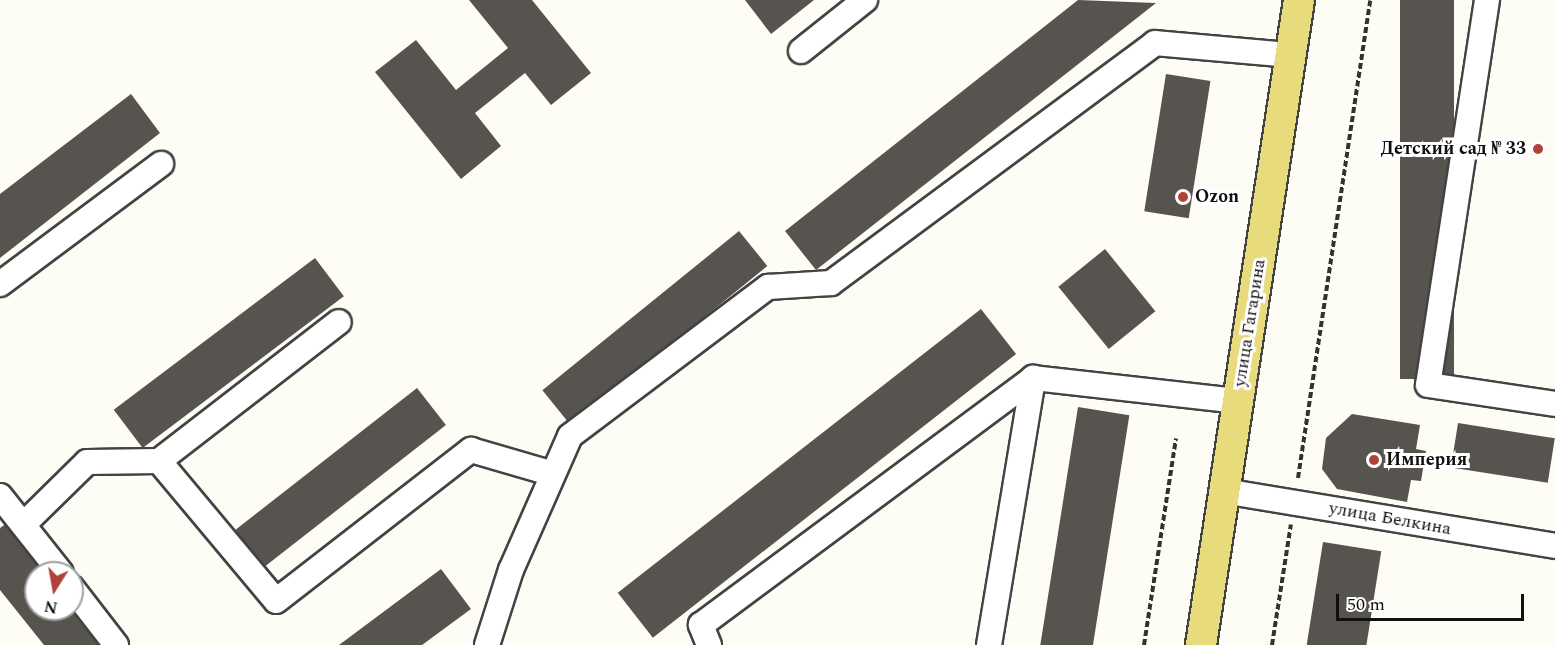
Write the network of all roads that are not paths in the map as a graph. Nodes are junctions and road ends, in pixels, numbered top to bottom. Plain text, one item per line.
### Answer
1 (865, 0) edge
2 (1299, 0) edge
3 (1487, 0) edge
4 (801, 51) dead end
5 (1290, 55) junction
6 (162, 164) dead end
7 (0, 284) edge
8 (339, 322) dead end
9 (1033, 378) junction
10 (1238, 400) junction
11 (1555, 404) edge
12 (159, 461) junction
13 (553, 474) junction
14 (1224, 491) junction
15 (0, 496) edge
16 (24, 524) junction
17 (1555, 546) edge
18 (52, 561) edge
19 (84, 604) edge
20 (116, 645) edge
21 (487, 645) edge
22 (709, 645) edge
23 (989, 645) edge
24 (1201, 645) edge

1 - 4 street
2 - 5 main road, улица Гагарина
3 - 11 street
5 - 10 main road, улица Гагарина
5 - 13 street
6 - 7 street
8 - 12 street
9 - 10 street
9 - 22 street
9 - 23 street
10 - 14 main road, улица Гагарина
12 - 13 street
12 - 16 street
13 - 21 street
14 - 17 street, улица Белкина
14 - 24 main road, улица Гагарина
15 - 16 street
16 - 18 street
19 - 20 street

